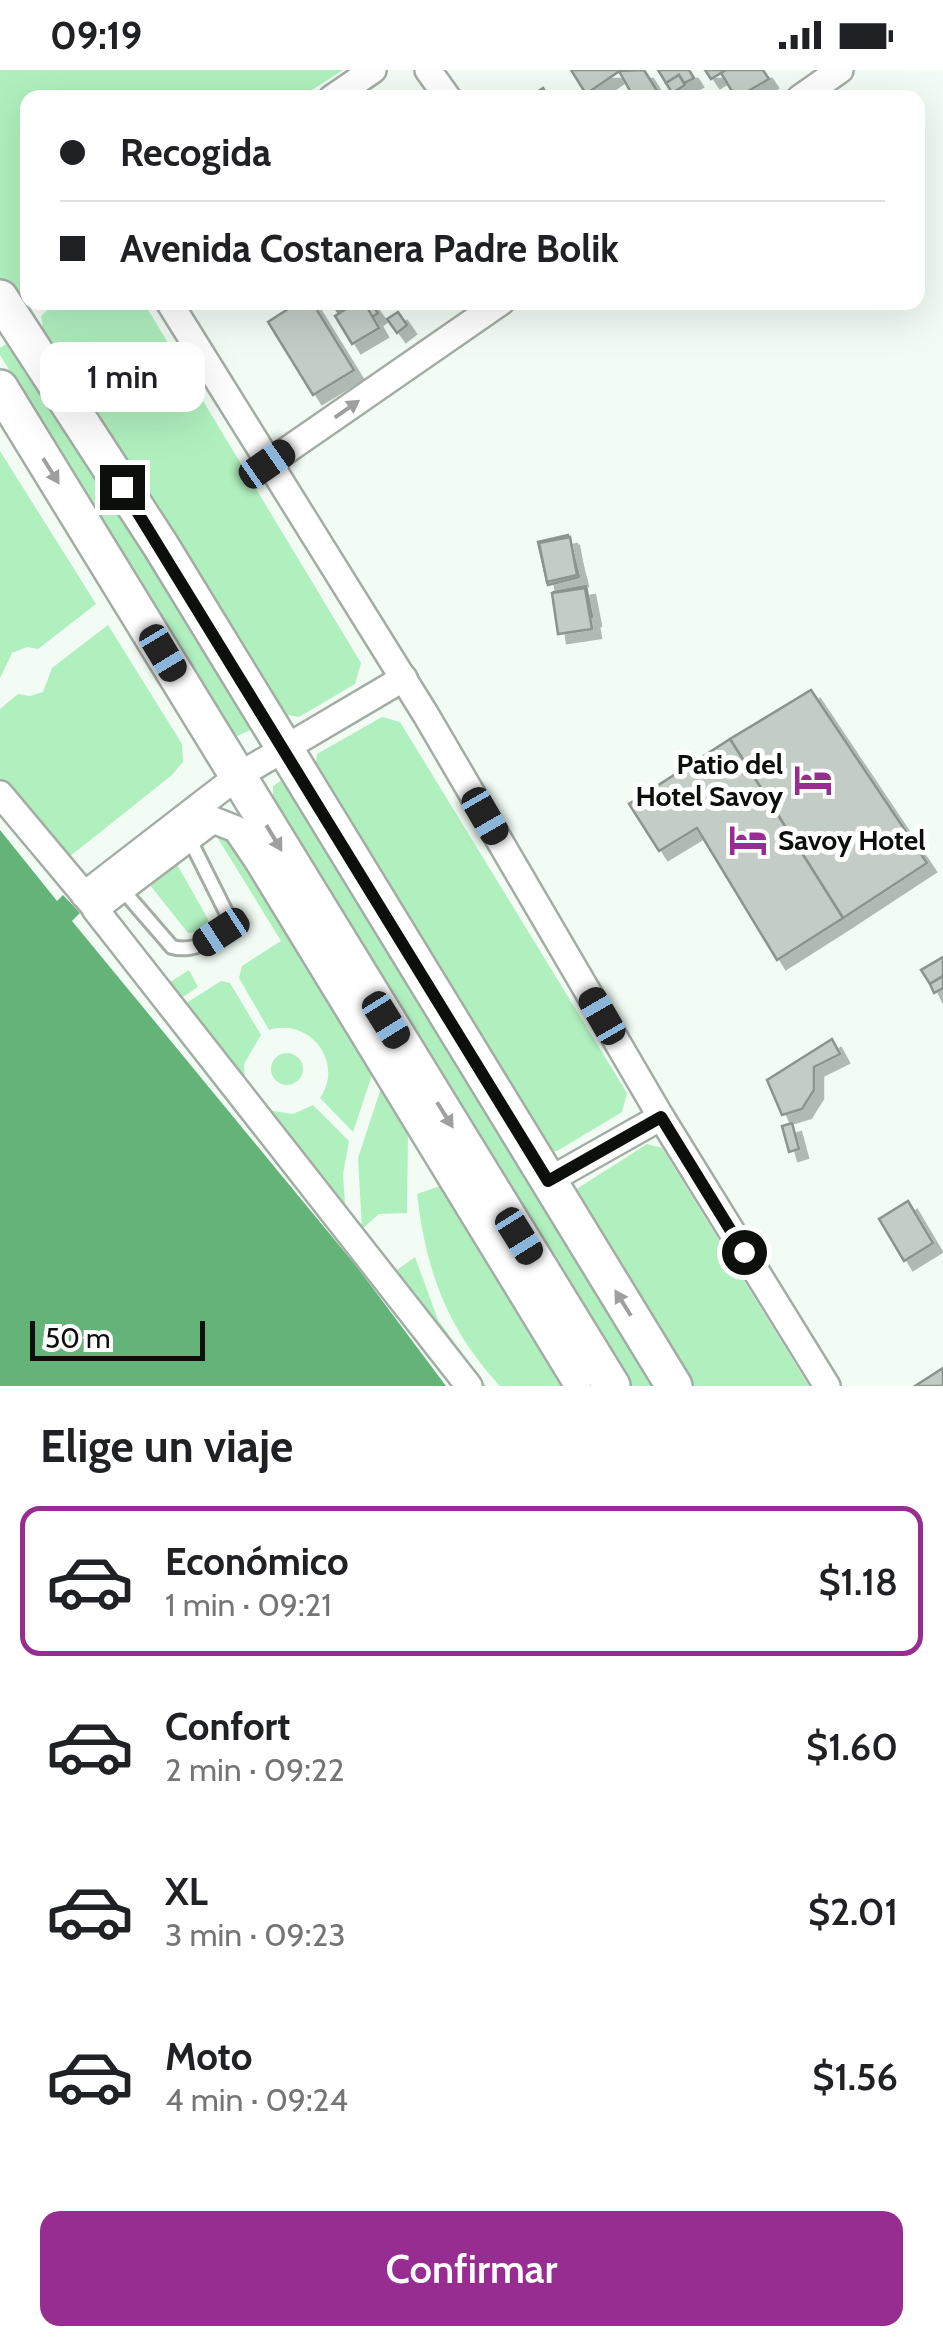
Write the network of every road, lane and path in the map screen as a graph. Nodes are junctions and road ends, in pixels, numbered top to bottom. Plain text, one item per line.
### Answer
1 (373, 70) edge
2 (840, 70) edge
3 (344, 90) edge
4 (811, 90) edge
5 (9, 308) edge
6 (174, 310) edge
7 (489, 310) edge
8 (0, 388) edge
9 (267, 464) junction
10 (404, 678) junction
11 (284, 749) junction
12 (238, 776) junction
13 (0, 794) edge
14 (184, 829) junction
15 (116, 882) junction
16 (84, 902) junction
17 (661, 1117) junction
18 (548, 1181) junction
19 (469, 1386) edge
20 (578, 1386) edge
21 (612, 1386) edge
22 (674, 1386) edge
23 (827, 1386) edge

1 - 3 street
2 - 4 street
5 - 11 main road
6 - 9 street
9 -> 7 street
8 -> 12 main road
9 - 10 street
10 - 11 street
10 - 17 street
11 - 12 street
11 - 18 main road
12 - 14 street
12 -> 21 main road
13 - 16 street
14 - 15 street
14 - 15 lane
14 - 20 street
15 - 16 street
16 - 19 street
17 - 18 street
17 - 23 street
22 -> 18 main road

